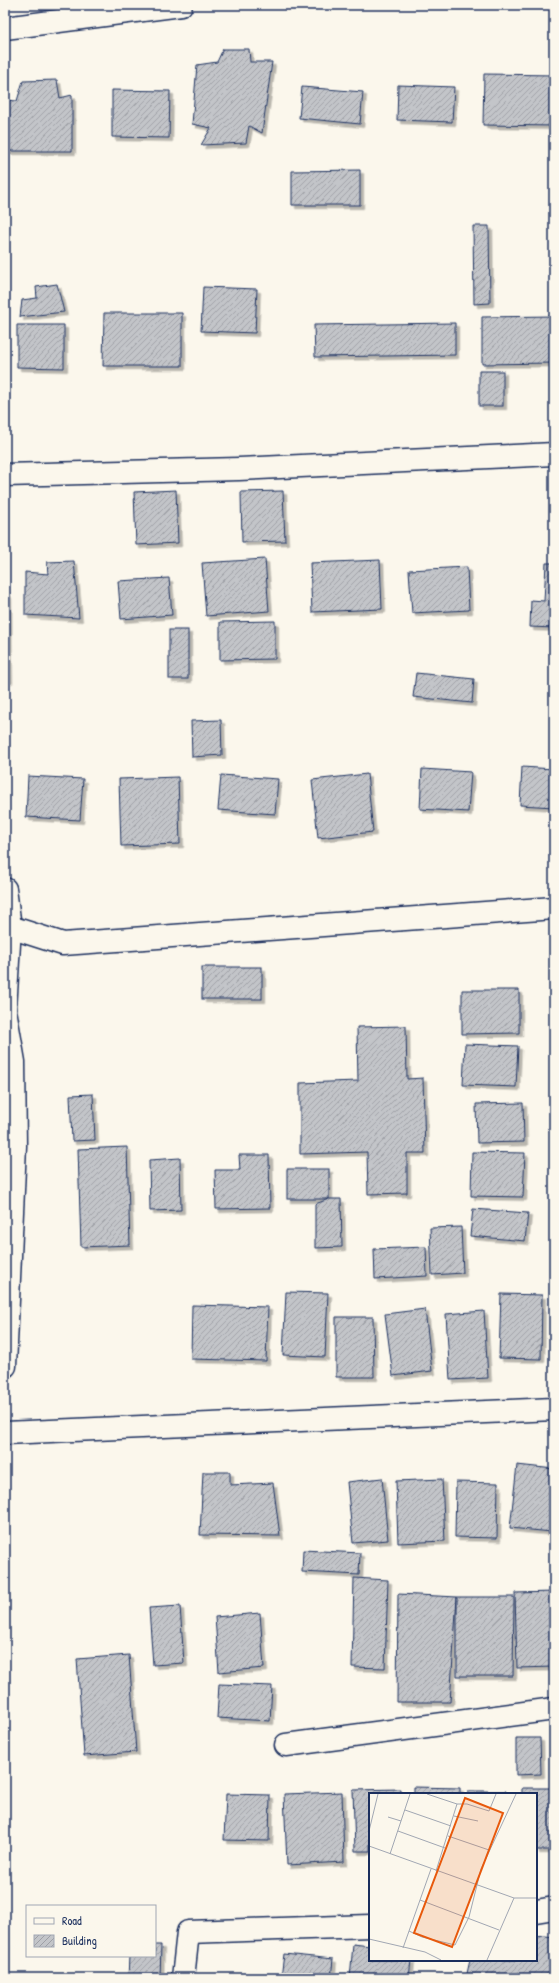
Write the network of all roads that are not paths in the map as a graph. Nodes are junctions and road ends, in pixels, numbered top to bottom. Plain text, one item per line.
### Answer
1 (181, 5) edge
2 (5, 28) edge
3 (554, 454) edge
4 (5, 475) edge
5 (5, 889) edge
6 (554, 908) edge
7 (8, 927) edge
8 (5, 1366) edge
9 (554, 1409) edge
10 (5, 1433) edge
11 (554, 1709) edge
12 (286, 1745) dead end
13 (554, 1908) edge
14 (537, 1911) edge
15 (369, 1926) edge
16 (183, 1978) edge

1 - 2 street
3 - 4 street
5 - 7 street
6 - 7 street
7 - 8 street
9 - 10 street
11 - 12 street
13 - 14 street
15 - 16 street

